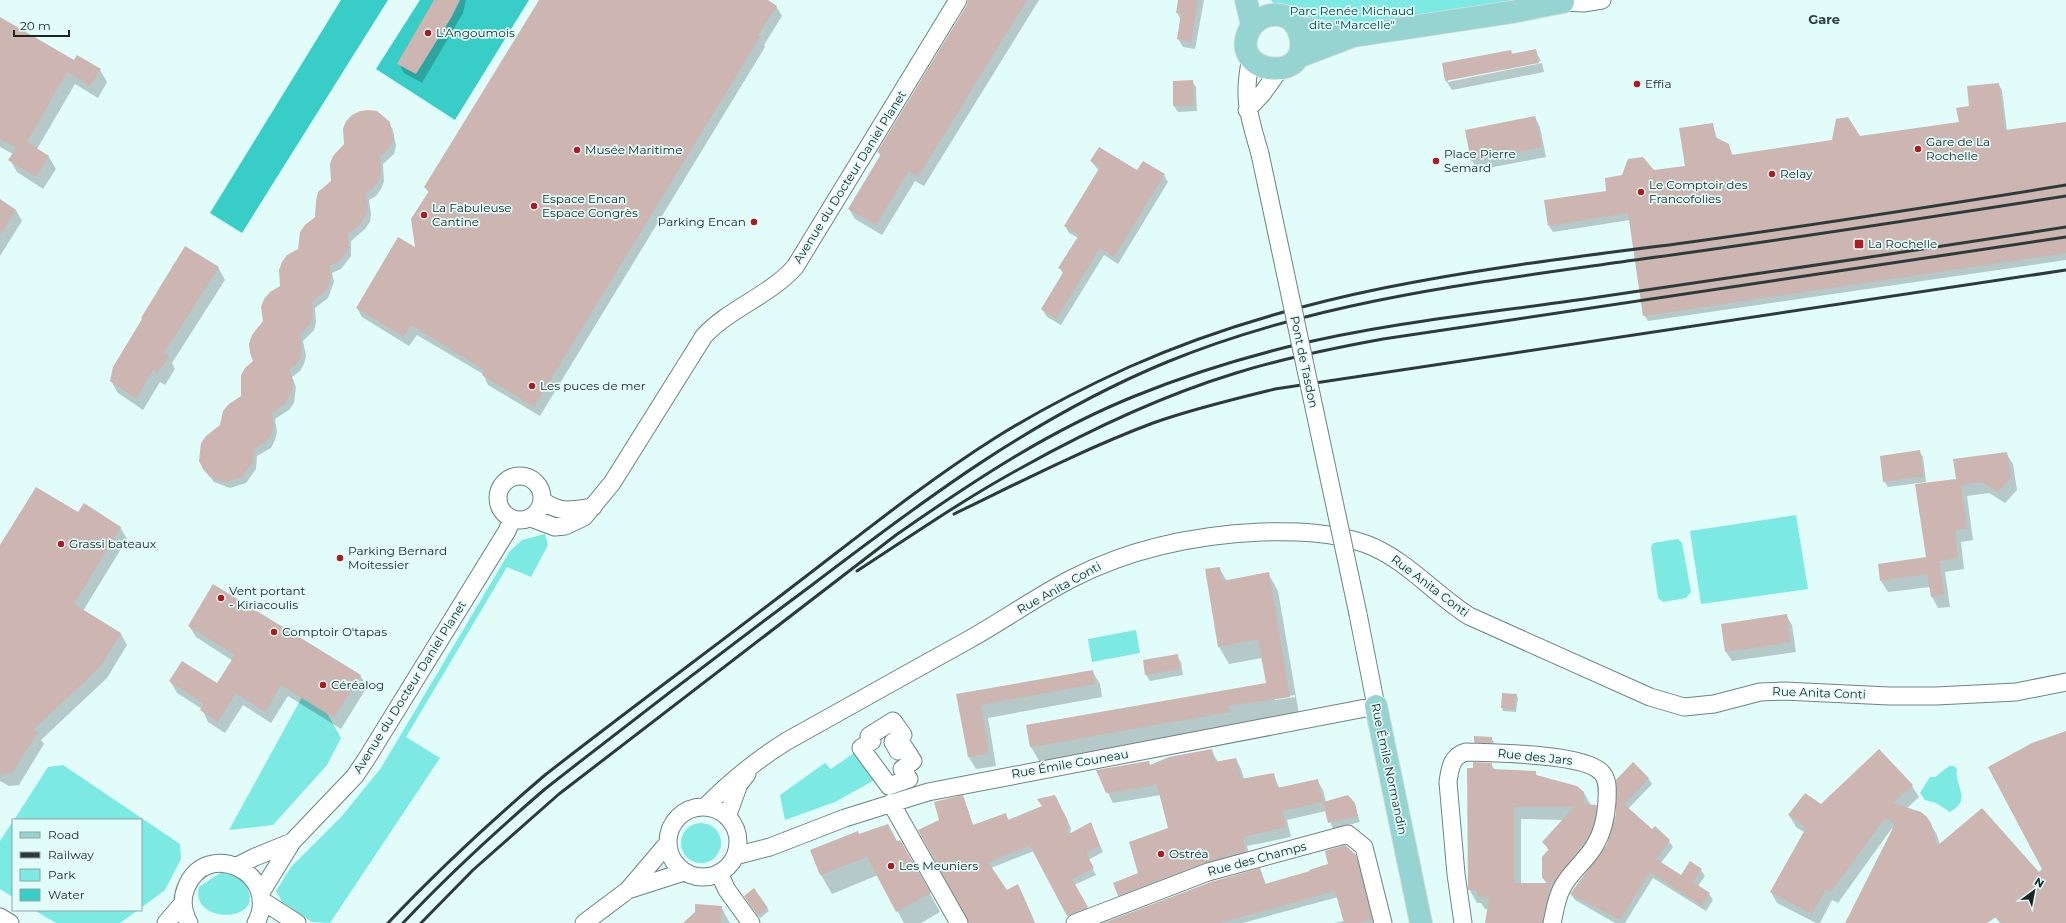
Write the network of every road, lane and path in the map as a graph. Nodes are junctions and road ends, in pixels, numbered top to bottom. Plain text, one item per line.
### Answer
1 (958, 0) edge
2 (1246, 0) edge
3 (1602, 0) edge
4 (1565, 1) edge
5 (1284, 14) edge
6 (1252, 25) junction
7 (1353, 36) junction
8 (1298, 57) junction
9 (1251, 58) junction
10 (1280, 69) junction
11 (1247, 110) junction
12 (542, 501) junction
13 (593, 507) junction
14 (531, 518) junction
15 (512, 519) junction
16 (1358, 614) joint
17 (2066, 682) edge
18 (1376, 706) junction
19 (760, 758) junction
20 (891, 803) junction
21 (705, 808) junction
22 (727, 817) junction
23 (737, 834) junction
24 (292, 842) junction
25 (668, 843) junction
26 (770, 848) junction
27 (735, 856) junction
28 (237, 866) junction
29 (684, 872) junction
30 (719, 873) junction
31 (628, 890) junction
32 (261, 897) junction
33 (182, 904) junction
34 (0, 917) edge
35 (10, 923) edge
36 (166, 923) edge
37 (189, 923) edge
38 (256, 923) edge
39 (297, 923) edge
40 (584, 923) edge
41 (751, 923) edge
42 (959, 923) edge
43 (1075, 923) edge
44 (1383, 923) edge
45 (1421, 923) edge
46 (1463, 923) edge
47 (1552, 923) edge

1 - 13 street, Avenue du Docteur Daniel Planet
2 - 6 main road
3 - 4 street
4 - 7 main road
5 - 6 main road
5 - 7 main road
5 - 8 main road
6 - 9 main road
7 - 8 main road
8 - 10 main road
9 - 10 main road
9 - 11 street, Pont de Tasdon
10 - 11 street
11 - 16 street, Pont de Tasdon, bridge
12 - 13 street
12 - 14 street
12 - 15 street
13 - 14 street, Avenue du Docteur Daniel Planet
14 - 15 street
15 - 24 street, Avenue du Docteur Daniel Planet
16 - 18 street, Rue Émile Normandin
17 - 19 street, Rue Anita Conti
18 - 20 street, Rue Émile Couneau
18 - 45 main road, Rue Émile Normandin
19 - 21 street, Rue Anita Conti
19 - 22 street, Rue Anita Conti
20 - 26 street, Rue Émile Couneau
20 - 42 street
21 - 22 street
21 - 25 street
22 - 23 street
23 - 26 street
23 - 27 street
24 - 28 street, Avenue du Docteur Daniel Planet
24 - 32 street, Avenue du Docteur Daniel Planet
25 - 29 street
25 - 31 street
26 - 27 street, Rue Émile Couneau
27 - 30 street
28 - 32 street
28 - 33 street
29 - 30 street
29 - 31 street
30 - 41 street
31 - 40 street
32 - 38 street
32 - 39 street
33 - 36 street
33 - 37 street
34 - 35 street
43 - 44 street, Rue des Champs
46 - 47 street, Rue des Jars

